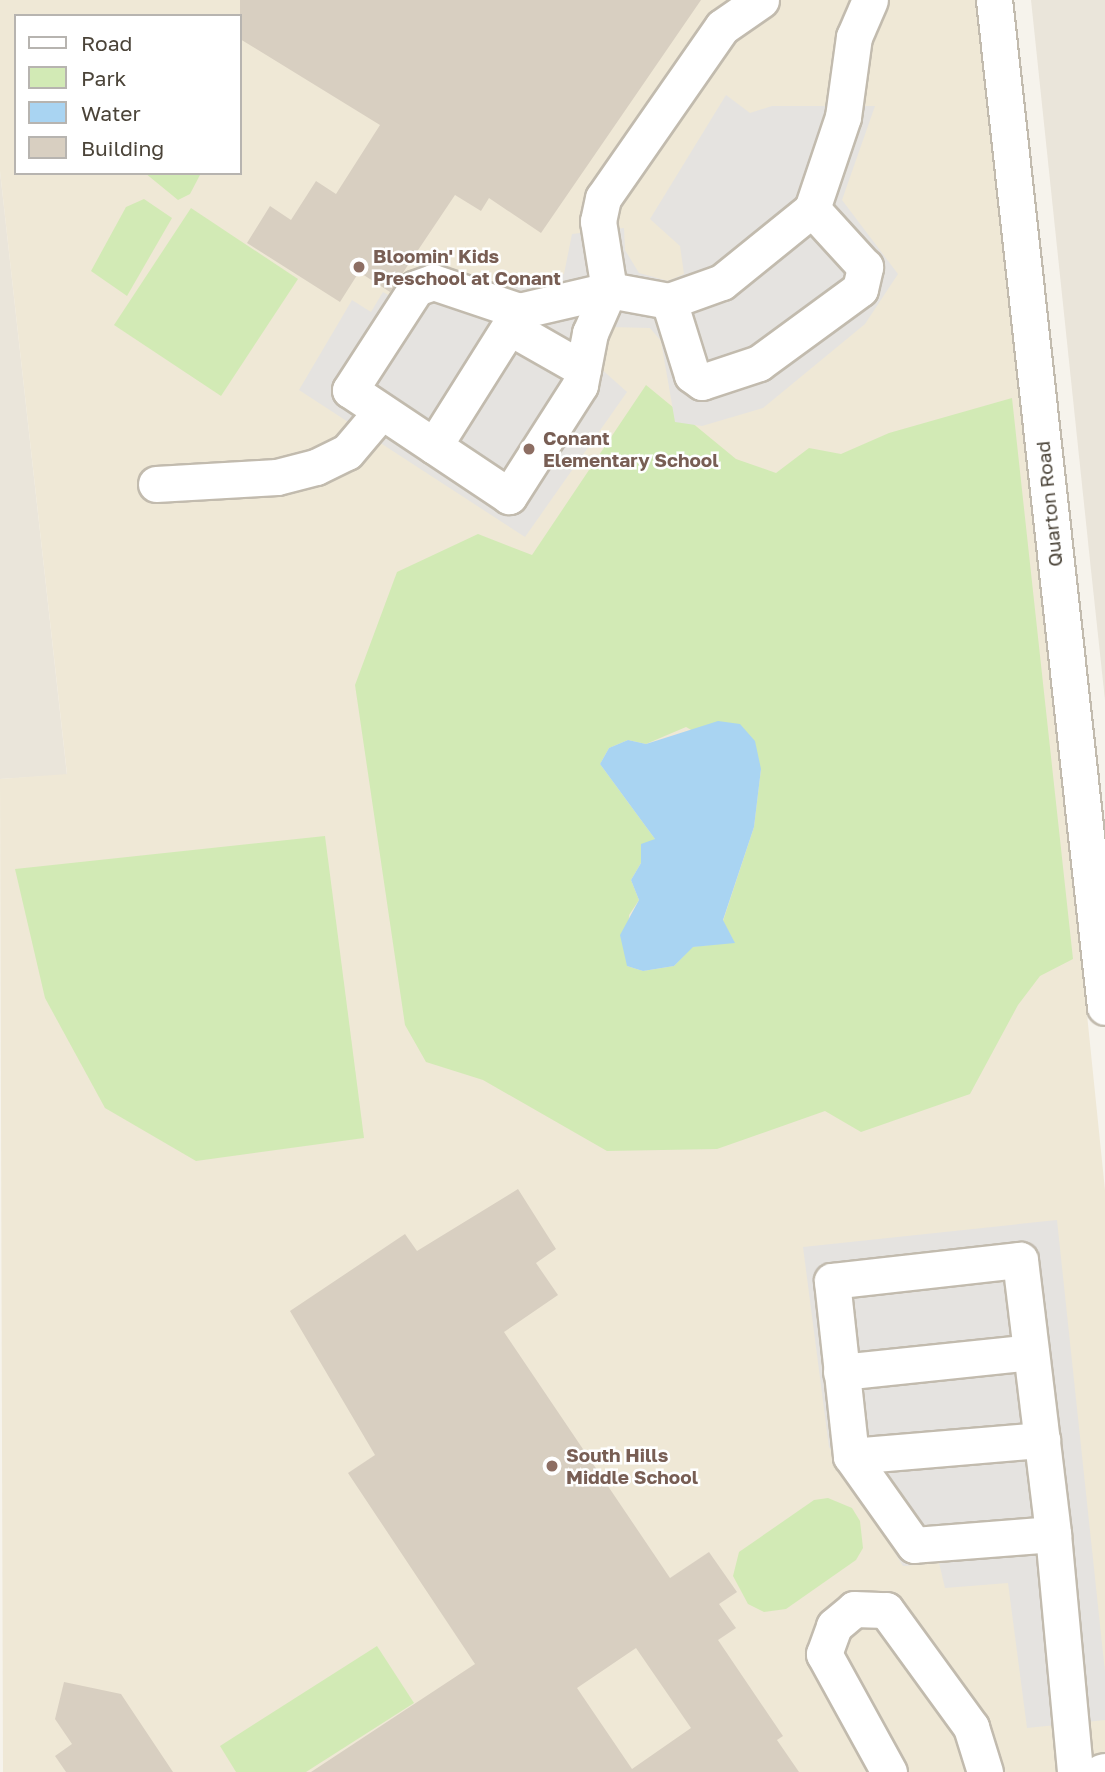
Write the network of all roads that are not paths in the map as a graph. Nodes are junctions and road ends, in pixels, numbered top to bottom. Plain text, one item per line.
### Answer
1 (761, 0) edge
2 (870, 0) edge
3 (993, 0) edge
4 (812, 209) junction
5 (609, 290) junction
6 (669, 301) junction
7 (515, 320) junction
8 (583, 369) junction
9 (380, 413) junction
10 (434, 446) junction
11 (156, 484) dead end
12 (1105, 1007) edge
13 (1031, 1352) junction
14 (841, 1372) junction
15 (1042, 1440) junction
16 (851, 1456) junction
17 (1053, 1534) junction
18 (889, 1772) edge
19 (985, 1772) edge
20 (1075, 1772) edge

1 - 5 street
2 - 4 street
3 - 12 street, Quarton Road
4 - 6 street
4 - 6 street
5 - 6 street
5 - 7 street
5 - 8 street
7 - 8 street
7 - 9 street
7 - 10 street
8 - 10 street
9 - 10 street
9 - 11 street
13 - 14 street
13 - 14 street
13 - 15 street
14 - 16 street
15 - 16 street
15 - 17 street
16 - 17 street
17 - 20 street
18 - 19 street

